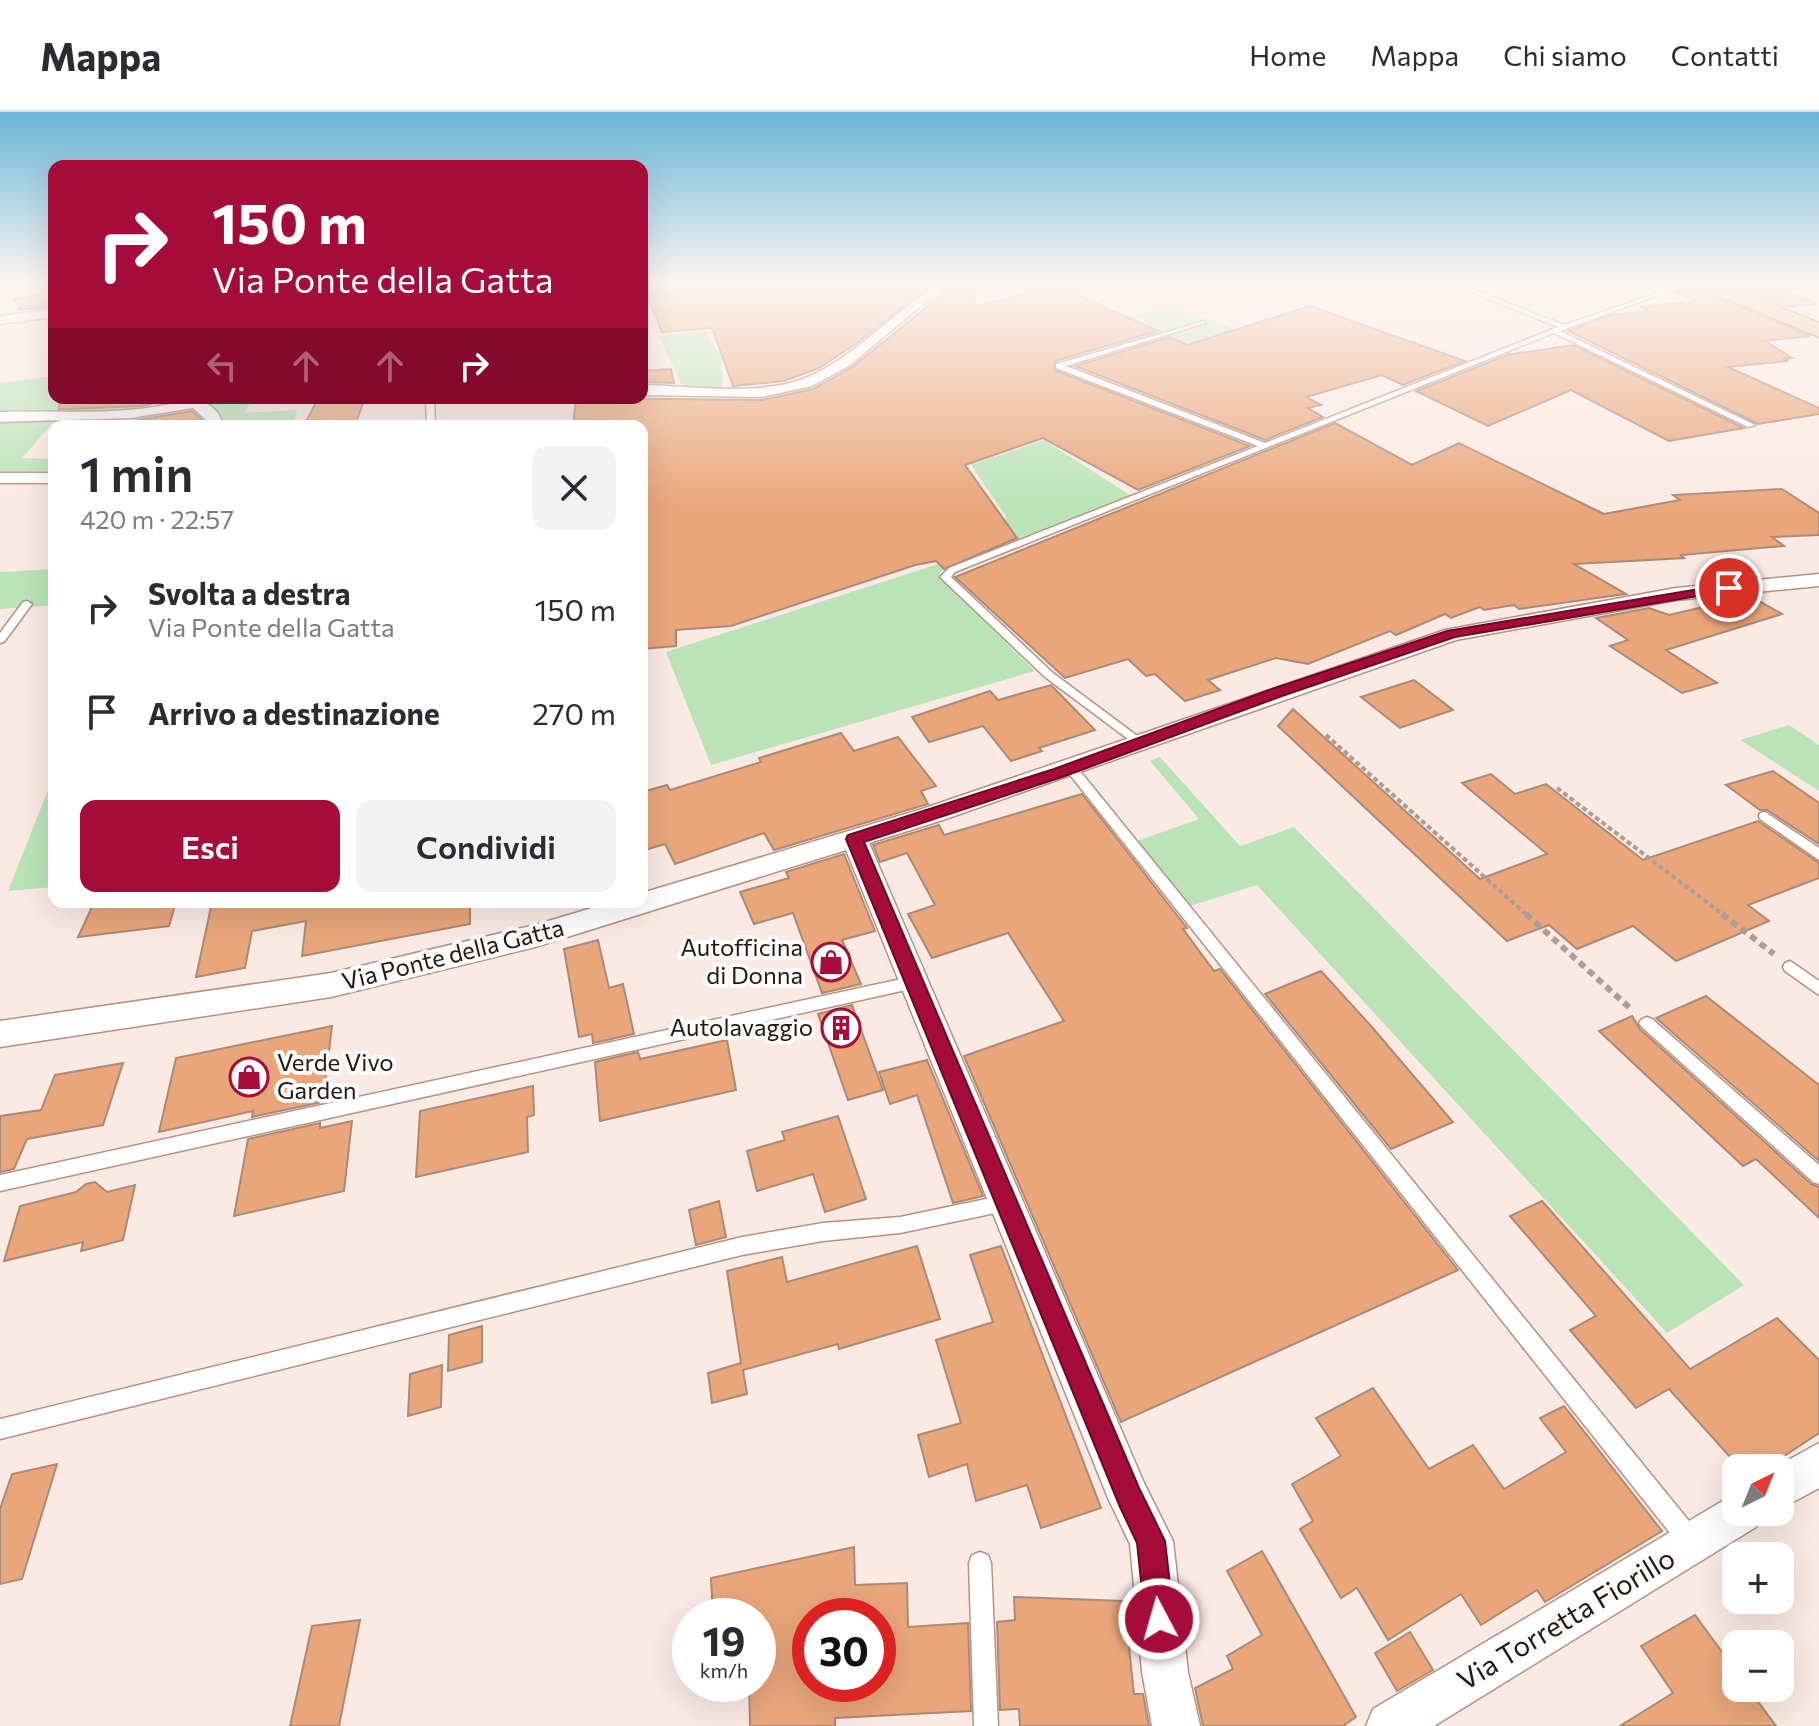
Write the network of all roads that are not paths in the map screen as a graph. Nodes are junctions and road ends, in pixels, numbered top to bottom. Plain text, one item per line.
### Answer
1 (849, 358) edge
2 (1084, 358) edge
3 (1486, 358) edge
4 (1618, 358) edge
5 (648, 390) edge
6 (176, 404) edge
7 (198, 404) edge
8 (0, 417) edge
9 (214, 420) edge
10 (1751, 425) dead end
11 (1266, 446) junction
12 (0, 478) edge
13 (48, 478) edge
14 (1819, 580) edge
15 (27, 604) dead end
16 (0, 640) edge
17 (1140, 744) junction
18 (1071, 768) junction
19 (1765, 816) dead end
20 (854, 839) junction
21 (1819, 855) edge
22 (648, 902) edge
23 (627, 908) edge
24 (1790, 967) road end
25 (915, 982) junction
26 (1819, 989) edge
27 (1647, 1023) road end
28 (0, 1034) edge
29 (1819, 1176) edge
30 (0, 1183) edge
31 (1007, 1202) junction
32 (0, 1429) edge
33 (1819, 1464) edge
34 (1794, 1479) edge
35 (1722, 1524) edge
36 (1692, 1542) junction
37 (980, 1563) dead end
38 (986, 1726) edge
39 (1176, 1726) edge
40 (1390, 1726) edge

1 - 5 street
2 - 11 lane
3 - 11 lane
4 - 10 lane
6 - 8 street
7 - 9 street
11 - 17 lane
12 - 13 street
14 - 17 street, Via Ponte della Gatta
15 - 16 lane
17 - 18 street, Via Ponte della Gatta
18 - 20 street, Via Ponte della Gatta
18 - 36 lane
19 - 21 lane
20 - 22 street, Via Ponte della Gatta
20 - 25 street
23 - 28 street, Via Ponte della Gatta
24 - 26 lane
25 - 30 lane
25 - 31 street
27 - 29 lane
31 - 32 lane
31 - 39 street
33 - 34 street
35 - 36 street, Via Torretta Fiorillo
36 - 40 street, Via Torretta Fiorillo
37 - 38 lane

